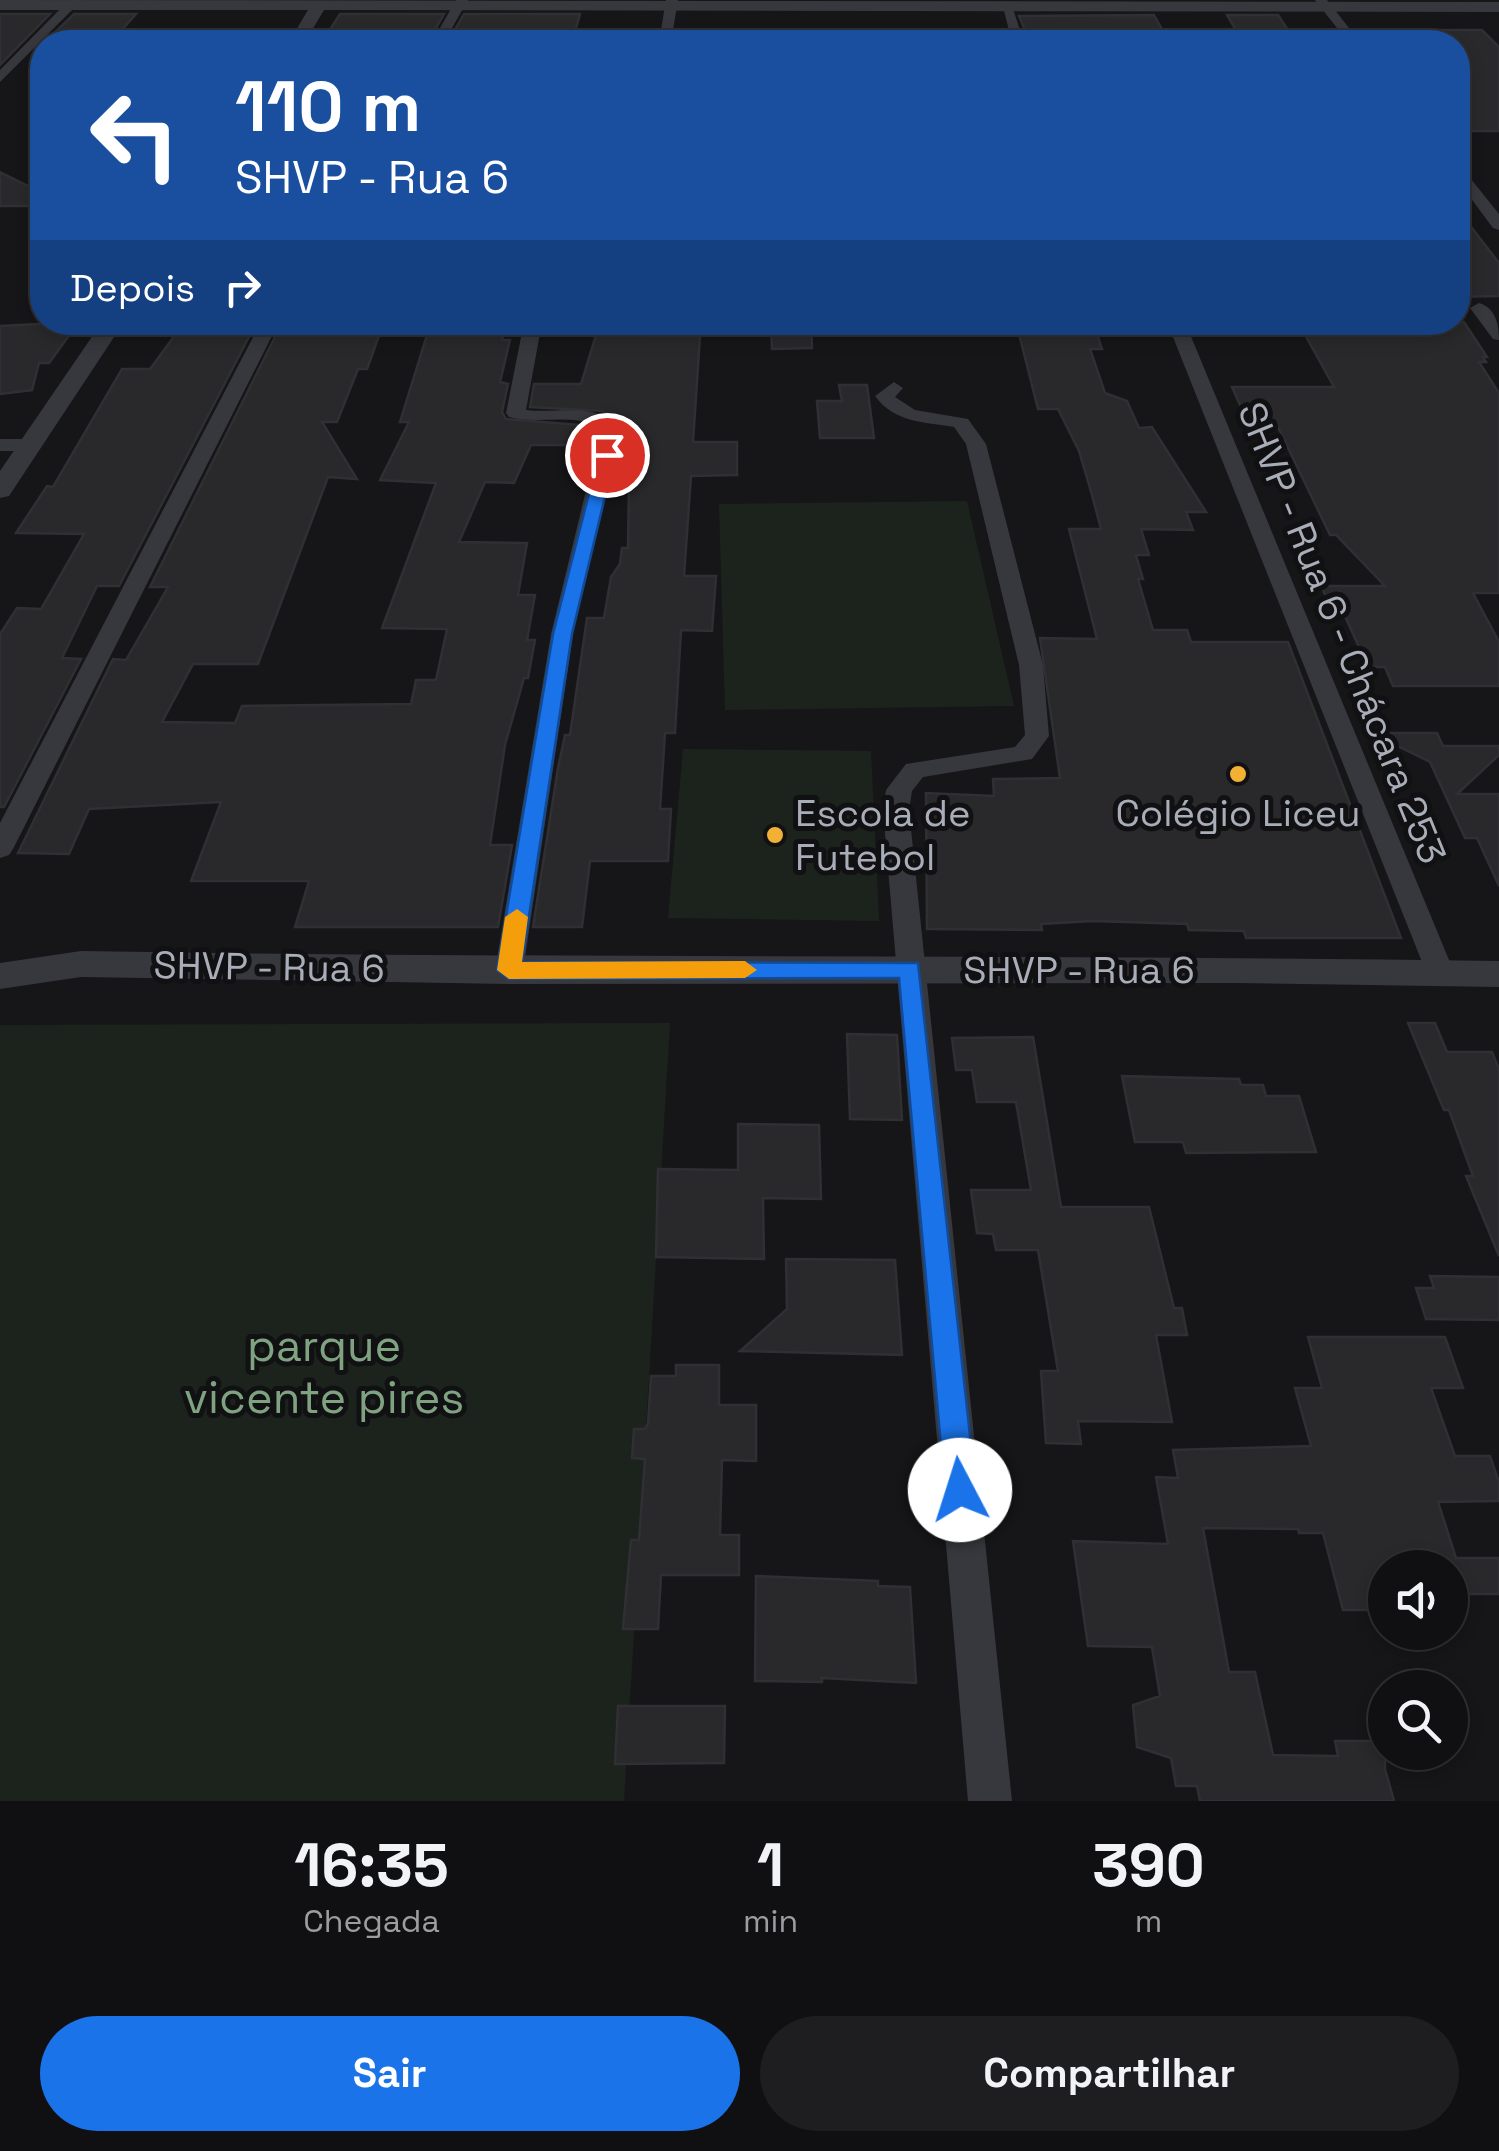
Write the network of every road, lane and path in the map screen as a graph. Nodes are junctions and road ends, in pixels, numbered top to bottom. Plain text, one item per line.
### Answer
1 (74, 2) edge
2 (318, 3) edge
3 (460, 3) edge
4 (672, 3) edge
5 (887, 3) edge
6 (1105, 3) edge
7 (1323, 3) edge
8 (0, 4) edge
9 (1006, 6) junction
10 (1499, 7) edge
11 (47, 30) edge
12 (304, 30) edge
13 (445, 30) edge
14 (666, 30) edge
15 (1014, 30) edge
16 (1344, 30) edge
17 (30, 47) edge
18 (0, 78) edge
19 (1470, 188) edge
20 (1499, 225) edge
21 (1478, 308) dead end
22 (104, 335) edge
23 (263, 335) edge
24 (531, 335) edge
25 (1181, 335) edge
26 (1499, 335) edge
27 (894, 388) dead end
28 (0, 445) edge
29 (30, 445) junction
30 (0, 490) edge
31 (0, 850) edge
32 (910, 969) junction
33 (509, 970) junction
34 (1440, 972) junction
35 (1499, 974) edge
36 (0, 976) edge
37 (990, 1801) edge

1 - 2 street
1 - 8 street
1 - 11 street
2 - 3 street
2 - 12 street
3 - 4 street
3 - 13 street
4 - 5 street
4 - 14 street
5 - 9 street
6 - 7 street
6 - 9 street
7 - 10 street
7 - 16 street
9 - 15 street
17 - 18 street
19 - 20 street
21 - 26 street
22 - 29 street
23 - 31 street
24 - 33 street
25 - 34 street, SHVP - Rua 6 - Chácara 253
27 - 32 street
28 - 29 street
29 - 30 street
32 - 33 street, SHVP - Rua 6
32 - 34 street, SHVP - Rua 6
32 - 37 street
33 - 36 street, SHVP - Rua 6
34 - 35 street, SHVP - Rua 6

